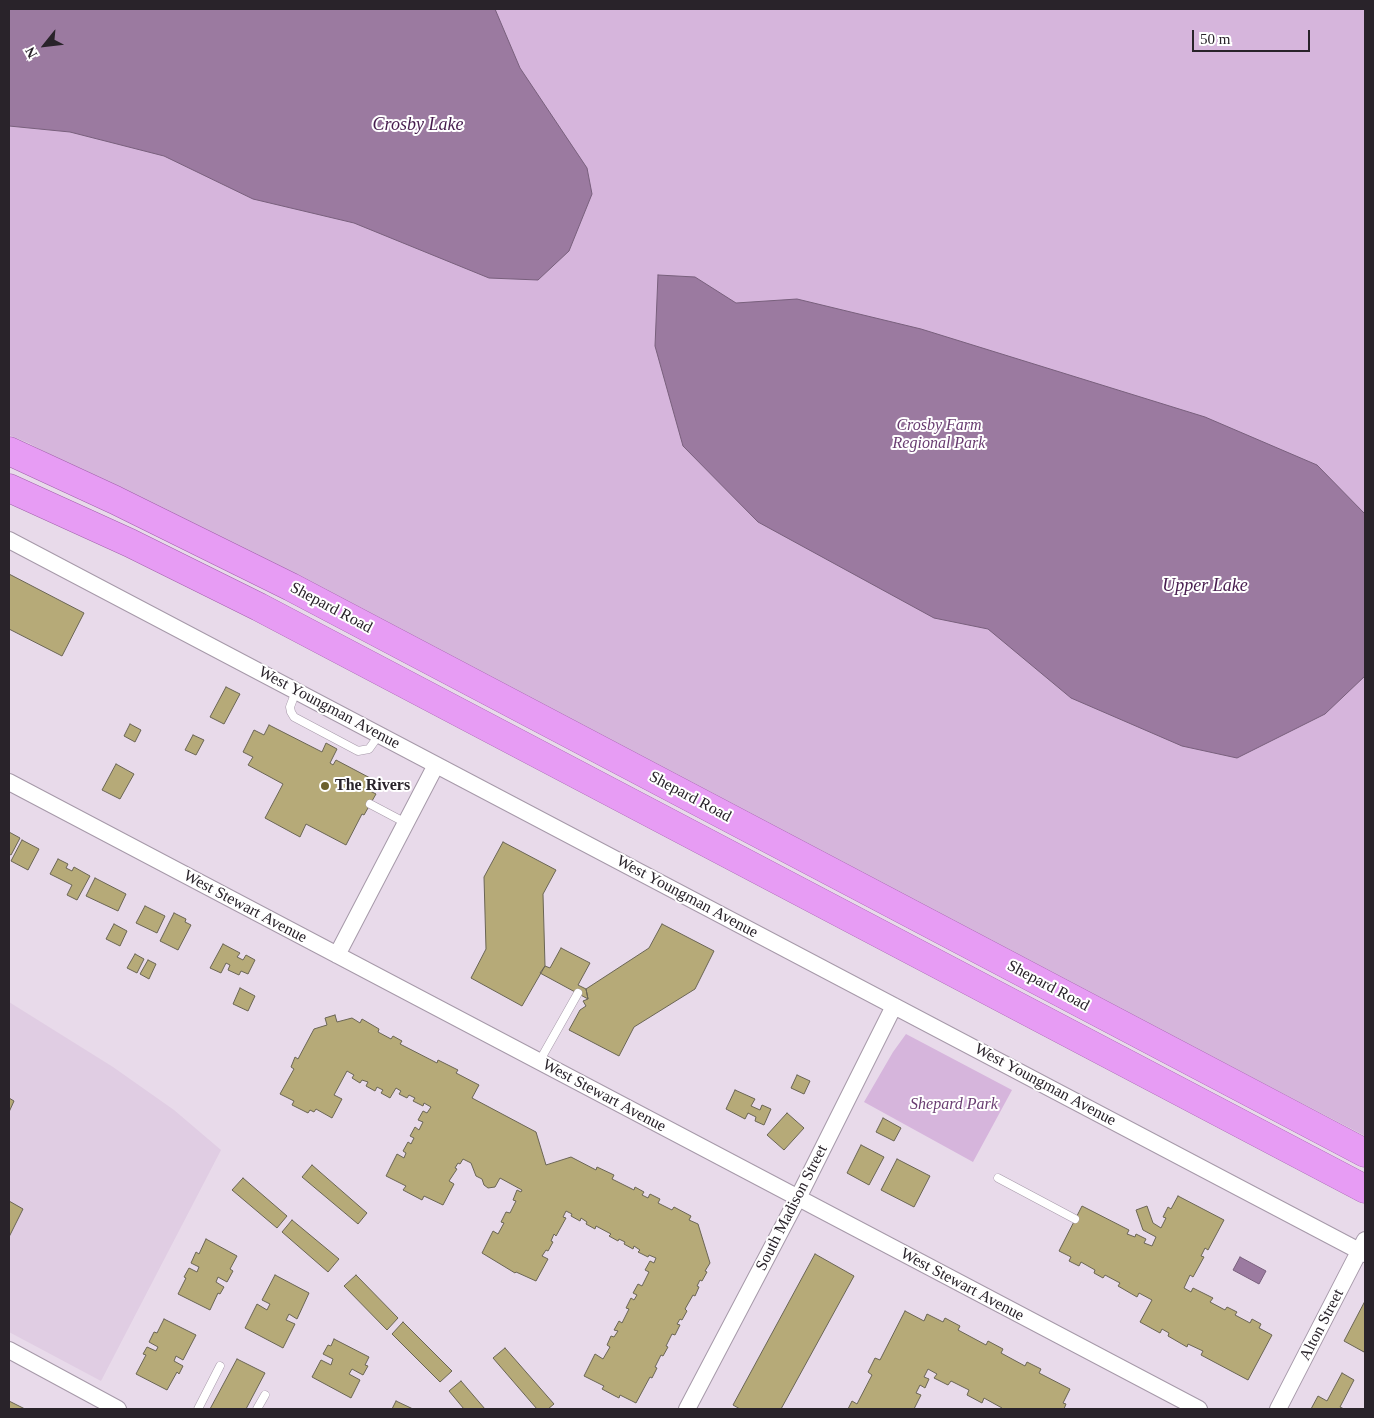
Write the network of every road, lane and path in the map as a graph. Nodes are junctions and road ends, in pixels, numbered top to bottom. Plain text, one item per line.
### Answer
1 (9, 451) edge
2 (9, 472) edge
3 (9, 488) edge
4 (114, 500) junction
5 (41, 502) junction
6 (9, 508) edge
7 (9, 540) edge
8 (296, 691) junction
9 (379, 734) junction
10 (436, 765) junction
11 (9, 782) edge
12 (370, 804) dead end
13 (406, 823) junction
14 (337, 955) junction
15 (578, 993) dead end
16 (894, 1006) junction
17 (539, 1062) junction
18 (1298, 1118) junction
19 (1365, 1153) edge
20 (1365, 1157) edge
21 (998, 1178) dead end
22 (1365, 1190) edge
23 (798, 1198) junction
24 (1075, 1219) dead end
25 (1363, 1248) edge
26 (9, 1350) edge
27 (220, 1366) dead end
28 (264, 1395) dead end
29 (93, 1404) edge
30 (118, 1409) edge
31 (198, 1409) edge
32 (257, 1409) edge
33 (687, 1409) edge
34 (1199, 1409) edge
35 (1278, 1409) edge

1 - 4 highway, Shepard Road
2 - 4 highway
3 - 5 highway, Shepard Road
4 - 18 highway, Shepard Road
5 - 6 highway
5 - 22 highway, Shepard Road
7 - 8 street, West Youngman Avenue
8 - 9 street, West Youngman Avenue
8 - 9 lane
9 - 10 street, West Youngman Avenue
10 - 13 street
10 - 16 street, West Youngman Avenue
11 - 14 street, West Stewart Avenue
12 - 13 lane
13 - 14 street
14 - 17 street, West Stewart Avenue
15 - 17 lane
16 - 23 street, South Madison Street
16 - 25 street, West Youngman Avenue
17 - 23 street, West Stewart Avenue
18 - 19 highway, Shepard Road
18 - 20 highway
21 - 24 lane
23 - 33 street, South Madison Street
23 - 34 street, West Stewart Avenue
25 - 35 street, Alton Street
26 - 29 street
27 - 31 lane
28 - 32 lane
29 - 30 street

